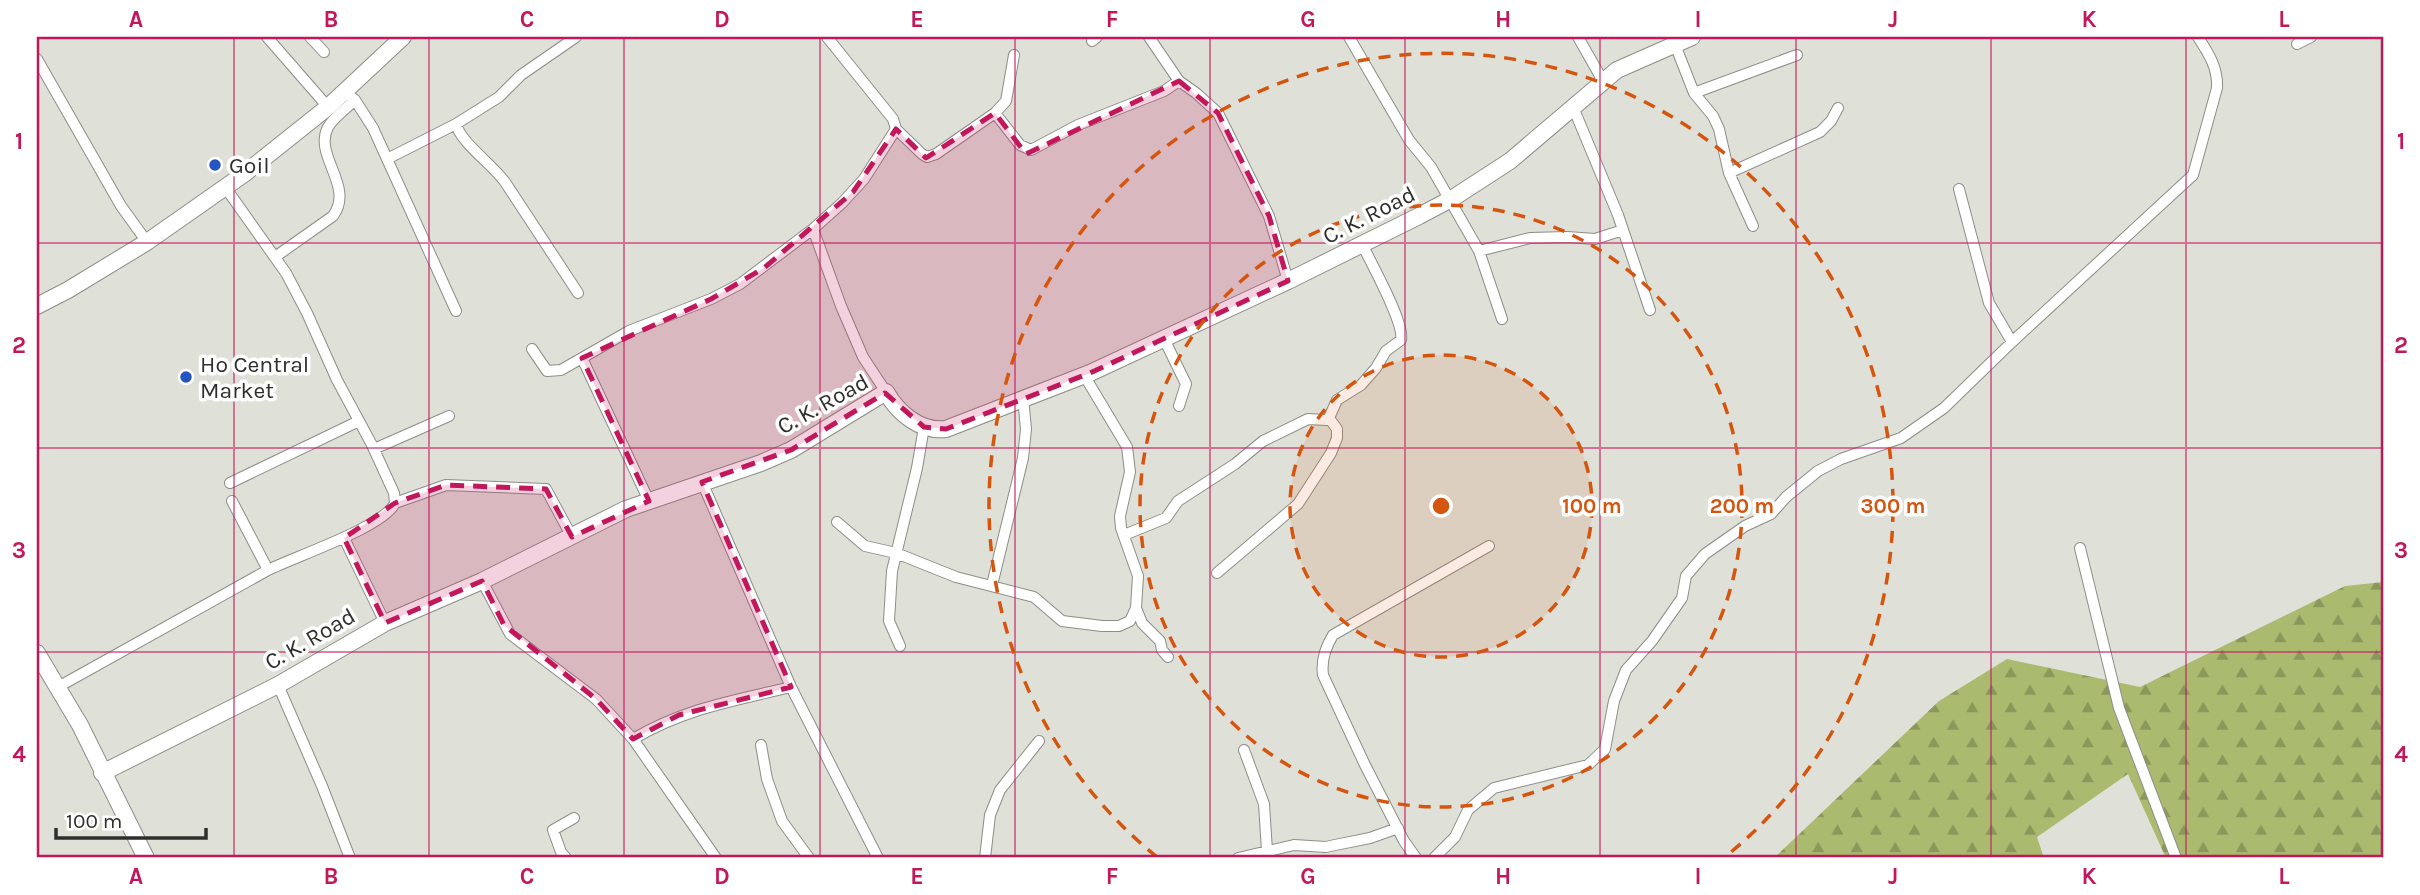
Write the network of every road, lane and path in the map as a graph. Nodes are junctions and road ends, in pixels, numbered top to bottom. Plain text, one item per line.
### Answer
1 (267, 37) edge
2 (310, 37) edge
3 (403, 37) edge
4 (576, 37) edge
5 (827, 37) edge
6 (1149, 37) edge
7 (1349, 37) edge
8 (1578, 37) edge
9 (1692, 37) edge
10 (2198, 37) edge
11 (2311, 37) edge
12 (1673, 40) edge
13 (2297, 44) dead end
14 (324, 52) dead end
15 (1014, 55) dead end
16 (1797, 55) dead end
17 (37, 59) edge
18 (1179, 81) junction
19 (1603, 81) junction
20 (1694, 93) junction
21 (350, 96) junction
22 (328, 107) junction
23 (1573, 107) junction
24 (1838, 108) dead end
25 (995, 113) junction
26 (456, 124) junction
27 (896, 129) junction
28 (387, 159) junction
29 (1729, 173) junction
30 (225, 187) junction
31 (1959, 189) dead end
32 (1448, 200) junction
33 (1753, 226) dead end
34 (813, 229) junction
35 (1623, 230) junction
36 (147, 242) junction
37 (1362, 244) junction
38 (1479, 251) junction
39 (275, 257) junction
40 (1288, 281) junction
41 (578, 293) dead end
42 (37, 306) edge
43 (1650, 310) dead end
44 (456, 311) dead end
45 (1502, 319) dead end
46 (1164, 339) junction
47 (2012, 342) junction
48 (532, 349) dead end
49 (582, 358) junction
50 (1084, 375) junction
51 (886, 392) junction
52 (1023, 397) junction
53 (1179, 406) dead end
54 (449, 416) dead end
55 (1329, 418) junction
56 (359, 421) junction
57 (924, 427) junction
58 (374, 449) junction
59 (702, 482) junction
60 (230, 484) dead end
61 (649, 500) junction
62 (232, 501) dead end
63 (396, 503) junction
64 (837, 522) dead end
65 (1124, 535) junction
66 (572, 537) junction
67 (344, 538) junction
68 (1489, 546) dead end
69 (2080, 548) dead end
70 (896, 553) junction
71 (268, 570) junction
72 (1217, 573) dead end
73 (482, 581) junction
74 (992, 584) junction
75 (1136, 608) junction
76 (385, 623) junction
77 (900, 646) dead end
78 (38, 656) edge
79 (1168, 657) dead end
80 (278, 685) junction
81 (58, 687) junction
82 (791, 687) junction
83 (634, 739) junction
84 (1039, 741) dead end
85 (761, 745) dead end
86 (1244, 750) dead end
87 (103, 773) junction
88 (575, 818) dead end
89 (1398, 828) junction
90 (1267, 851) junction
91 (141, 857) edge
92 (350, 858) edge
93 (566, 858) edge
94 (716, 858) edge
95 (809, 858) edge
96 (878, 858) edge
97 (985, 858) edge
98 (1238, 858) edge
99 (1416, 858) edge
100 (1434, 858) edge
101 (2176, 858) edge

1 - 22 street
2 - 14 street
3 - 21 street
4 - 26 street
5 - 27 street
6 - 18 street
7 - 32 street
8 - 19 street
9 - 12 street, C. K. Road
10 - 47 street
11 - 13 street
12 - 19 street, C. K. Road
12 - 20 street
15 - 25 street
16 - 20 street
17 - 36 street
18 - 25 street
18 - 40 street
19 - 23 street, C. K. Road
20 - 29 street
21 - 22 street
21 - 28 street
21 - 39 street
22 - 30 street
23 - 32 street, C. K. Road
23 - 35 street
24 - 29 street
25 - 27 street
26 - 28 street
26 - 41 street
27 - 34 street
28 - 44 street
29 - 33 street
30 - 36 street
30 - 39 street
31 - 47 street
32 - 37 street, C. K. Road
32 - 38 street
34 - 49 street
34 - 51 street
35 - 38 street
35 - 43 street
36 - 42 street
37 - 40 street, C. K. Road
37 - 55 street
38 - 45 street
39 - 56 street
40 - 46 street, C. K. Road
46 - 50 street, C. K. Road
46 - 53 street
47 - 100 street
48 - 49 street
49 - 61 street
50 - 52 street, C. K. Road
50 - 65 street
51 - 57 street, C. K. Road
51 - 59 street, C. K. Road
52 - 57 street, C. K. Road
52 - 74 street
54 - 58 street
55 - 65 street
55 - 72 street
56 - 58 street
56 - 60 street
57 - 70 street
58 - 63 street
59 - 61 street, C. K. Road
59 - 82 street
61 - 66 street, C. K. Road
62 - 71 street
63 - 66 street
63 - 67 street
64 - 70 street
65 - 75 street
66 - 73 street, C. K. Road
67 - 71 street
67 - 76 street
68 - 89 street
69 - 101 street
70 - 74 street
70 - 77 street
71 - 81 street
73 - 76 street, C. K. Road
73 - 83 street
74 - 75 street
75 - 79 street
76 - 80 street, C. K. Road
78 - 81 street
80 - 87 street, C. K. Road
80 - 92 street
81 - 87 street
82 - 83 street
82 - 96 street
83 - 94 street
84 - 97 street
85 - 95 street
86 - 90 street
87 - 91 street
88 - 93 street
89 - 90 street
89 - 99 street
90 - 98 street

